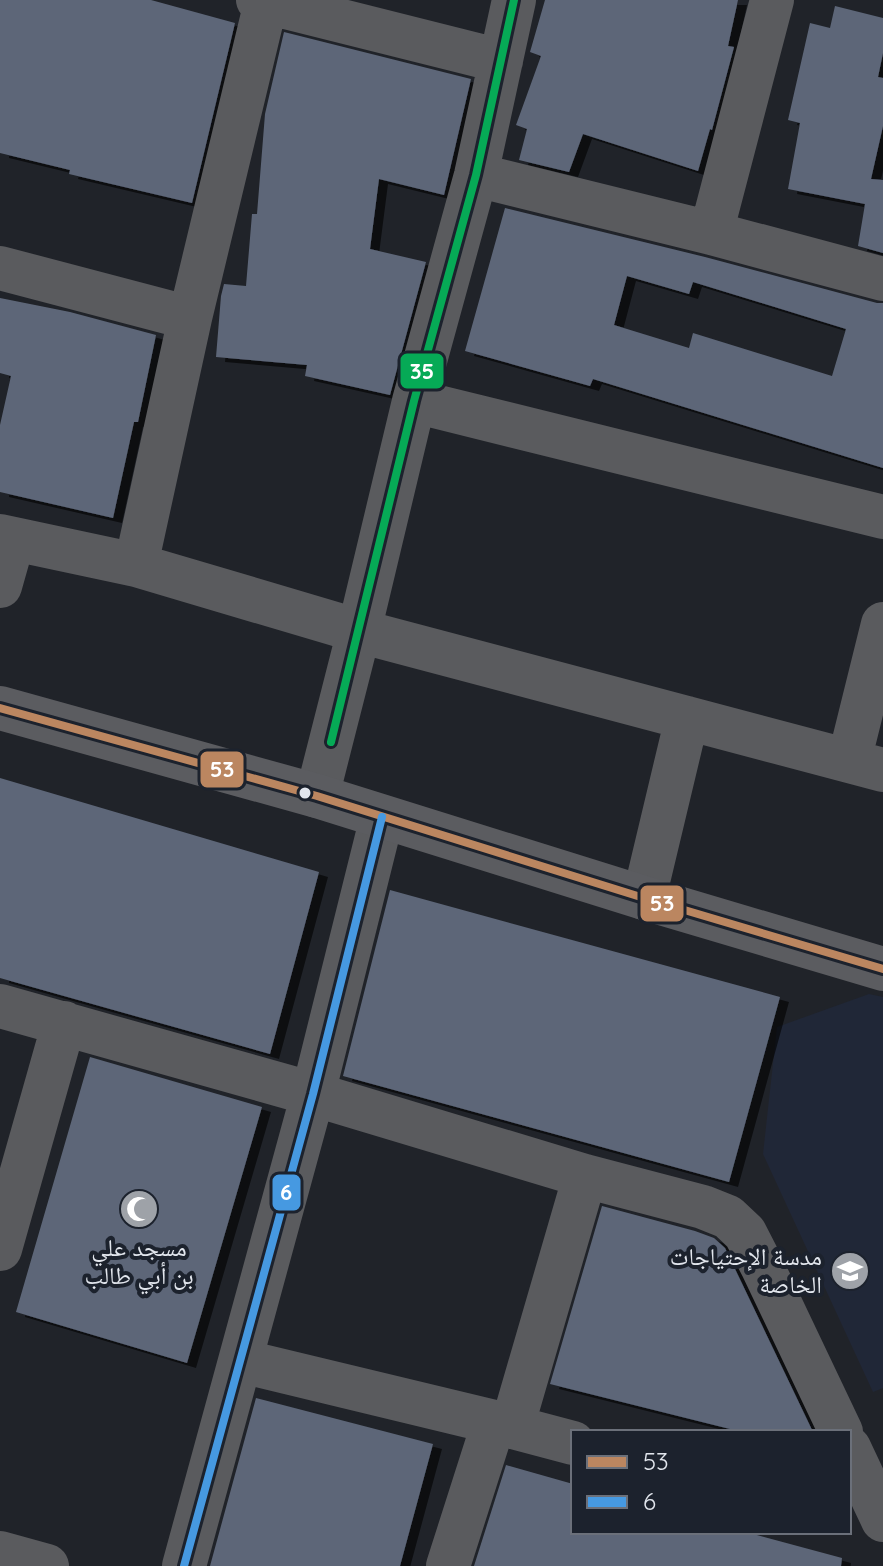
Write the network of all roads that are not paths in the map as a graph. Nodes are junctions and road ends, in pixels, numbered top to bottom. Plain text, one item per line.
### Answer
1 (514, 0) edge
2 (772, 0) edge
3 (262, 1) edge
4 (501, 61) junction
5 (476, 175) junction
6 (711, 233) junction
7 (0, 268) edge
8 (883, 279) edge
9 (190, 318) junction
10 (414, 401) junction
11 (883, 517) edge
12 (6, 538) edge
13 (136, 565) junction
14 (0, 586) edge
15 (883, 624) edge
16 (359, 631) junction
17 (0, 708) edge
18 (687, 718) junction
19 (866, 766) edge
20 (317, 796) junction
21 (382, 817) junction
22 (644, 898) junction
23 (883, 969) edge
24 (0, 1006) edge
25 (64, 1023) junction
26 (313, 1094) junction
27 (585, 1176) junction
28 (0, 1249) edge
29 (241, 1361) junction
30 (503, 1424) junction
31 (840, 1430) edge
32 (571, 1442) edge
33 (851, 1452) edge
34 (851, 1520) edge
35 (883, 1520) edge
36 (883, 1528) edge
37 (0, 1553) edge
38 (47, 1566) edge
39 (184, 1566) edge
40 (448, 1566) edge

1 - 4 street
2 - 6 street
3 - 4 street
3 - 9 street
4 - 5 street
5 - 6 street
5 - 10 street
6 - 8 street
7 - 9 street
9 - 13 street
10 - 11 street
10 - 16 street
12 - 13 street
12 - 14 street
13 - 16 street
15 - 19 street
16 - 18 street
16 - 20 street
17 - 20 main road
18 - 19 street
18 - 22 street
20 - 21 main road
21 - 22 main road
21 - 26 street
22 - 23 main road
24 - 25 street
25 - 26 street
25 - 28 street
26 - 27 street
26 - 29 street
27 - 30 street
27 - 31 street
29 - 30 street
29 - 39 street
30 - 32 street
30 - 40 street
33 - 35 street
34 - 36 street
37 - 38 street

